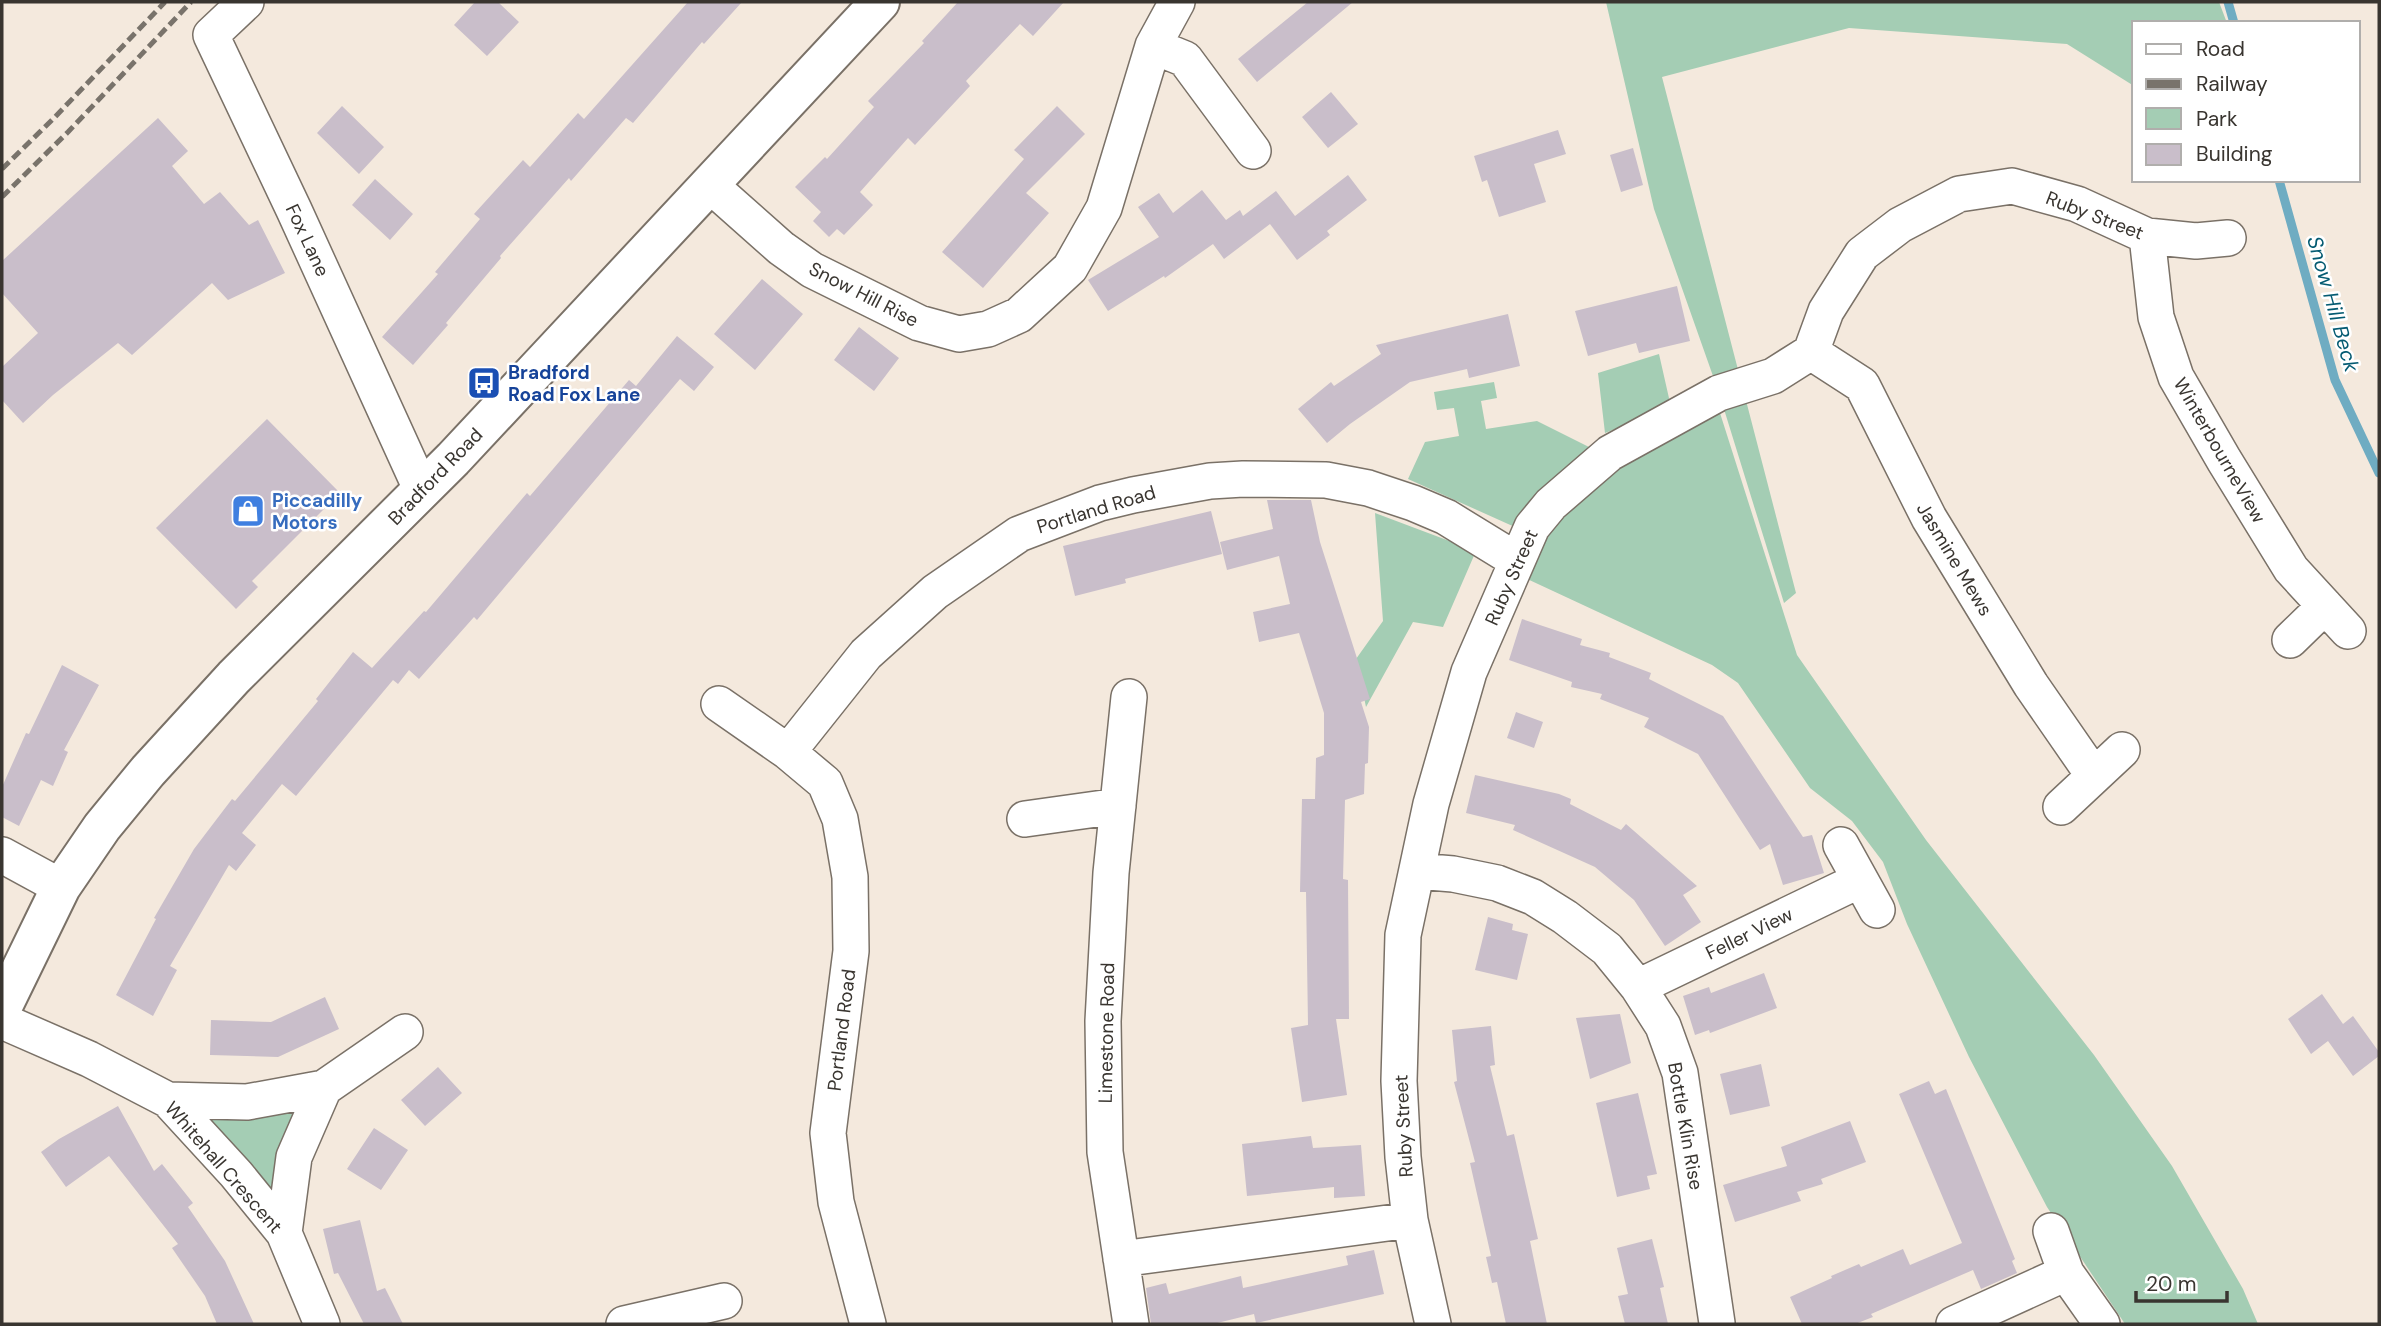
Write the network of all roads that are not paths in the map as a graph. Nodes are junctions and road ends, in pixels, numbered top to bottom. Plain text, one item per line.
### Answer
1 (246, 2) edge
2 (880, 2) edge
3 (1177, 2) edge
4 (1153, 46) junction
5 (1253, 151) dead end
6 (710, 186) junction
7 (2147, 236) junction
8 (2228, 238) dead end
9 (1811, 352) junction
10 (422, 491) junction
11 (1516, 560) junction
12 (2325, 606) junction
13 (2348, 631) dead end
14 (2290, 640) dead end
15 (1129, 697) dead end
16 (719, 704) dead end
17 (2122, 750) dead end
18 (788, 752) junction
19 (2094, 776) junction
20 (1118, 806) junction
21 (2061, 807) dead end
22 (1026, 820) dead end
23 (1840, 845) dead end
24 (2, 855) edge
25 (1417, 871) junction
26 (1860, 880) junction
27 (61, 887) junction
28 (1877, 910) dead end
29 (1638, 986) junction
30 (2, 1009) edge
31 (2, 1021) edge
32 (405, 1032) dead end
33 (324, 1088) junction
34 (168, 1100) junction
35 (1410, 1220) junction
36 (2051, 1231) dead end
37 (284, 1233) junction
38 (1121, 1259) junction
39 (2066, 1273) junction
40 (724, 1301) dead end
41 (667, 1320) edge
42 (1717, 1323) edge
43 (322, 1324) edge
44 (624, 1324) edge
45 (868, 1324) edge
46 (1131, 1324) edge
47 (1433, 1324) edge
48 (1954, 1324) edge
49 (2102, 1324) edge

1 - 10 street, Fox Lane
2 - 6 street, Bradford Road
3 - 4 street, Snow Hill Rise
4 - 5 street
4 - 6 street, Snow Hill Rise
6 - 10 street, Bradford Road
7 - 8 street, Ruby Street
7 - 9 street, Ruby Street
7 - 12 street, WinterbourneView
9 - 11 street, Ruby Street
9 - 19 street, Jasmine Mews
10 - 27 street, Bradford Road
11 - 18 street, Portland Road
11 - 25 street, Ruby Street
12 - 13 street, WinterbourneView
12 - 14 street
15 - 20 street, Limestone Road
16 - 18 street, Portland Road
17 - 19 street
18 - 45 street, Portland Road
19 - 21 street
20 - 22 street
20 - 38 street, Limestone Road
23 - 26 street
24 - 27 street
25 - 29 street, Bottle Klin Rise
25 - 35 street, Ruby Street
26 - 28 street
26 - 29 street, Feller View
27 - 30 street, Bradford Road
29 - 42 street, Bottle Klin Rise
31 - 34 street, Whitehall Crescent
32 - 33 street
33 - 34 street
33 - 37 street
34 - 37 street, Whitehall Crescent
35 - 38 street
35 - 47 street, Ruby Street
36 - 39 street
37 - 43 street, Whitehall Crescent
38 - 46 street, Limestone Road
39 - 48 street
39 - 49 street
40 - 41 street
41 - 44 street

